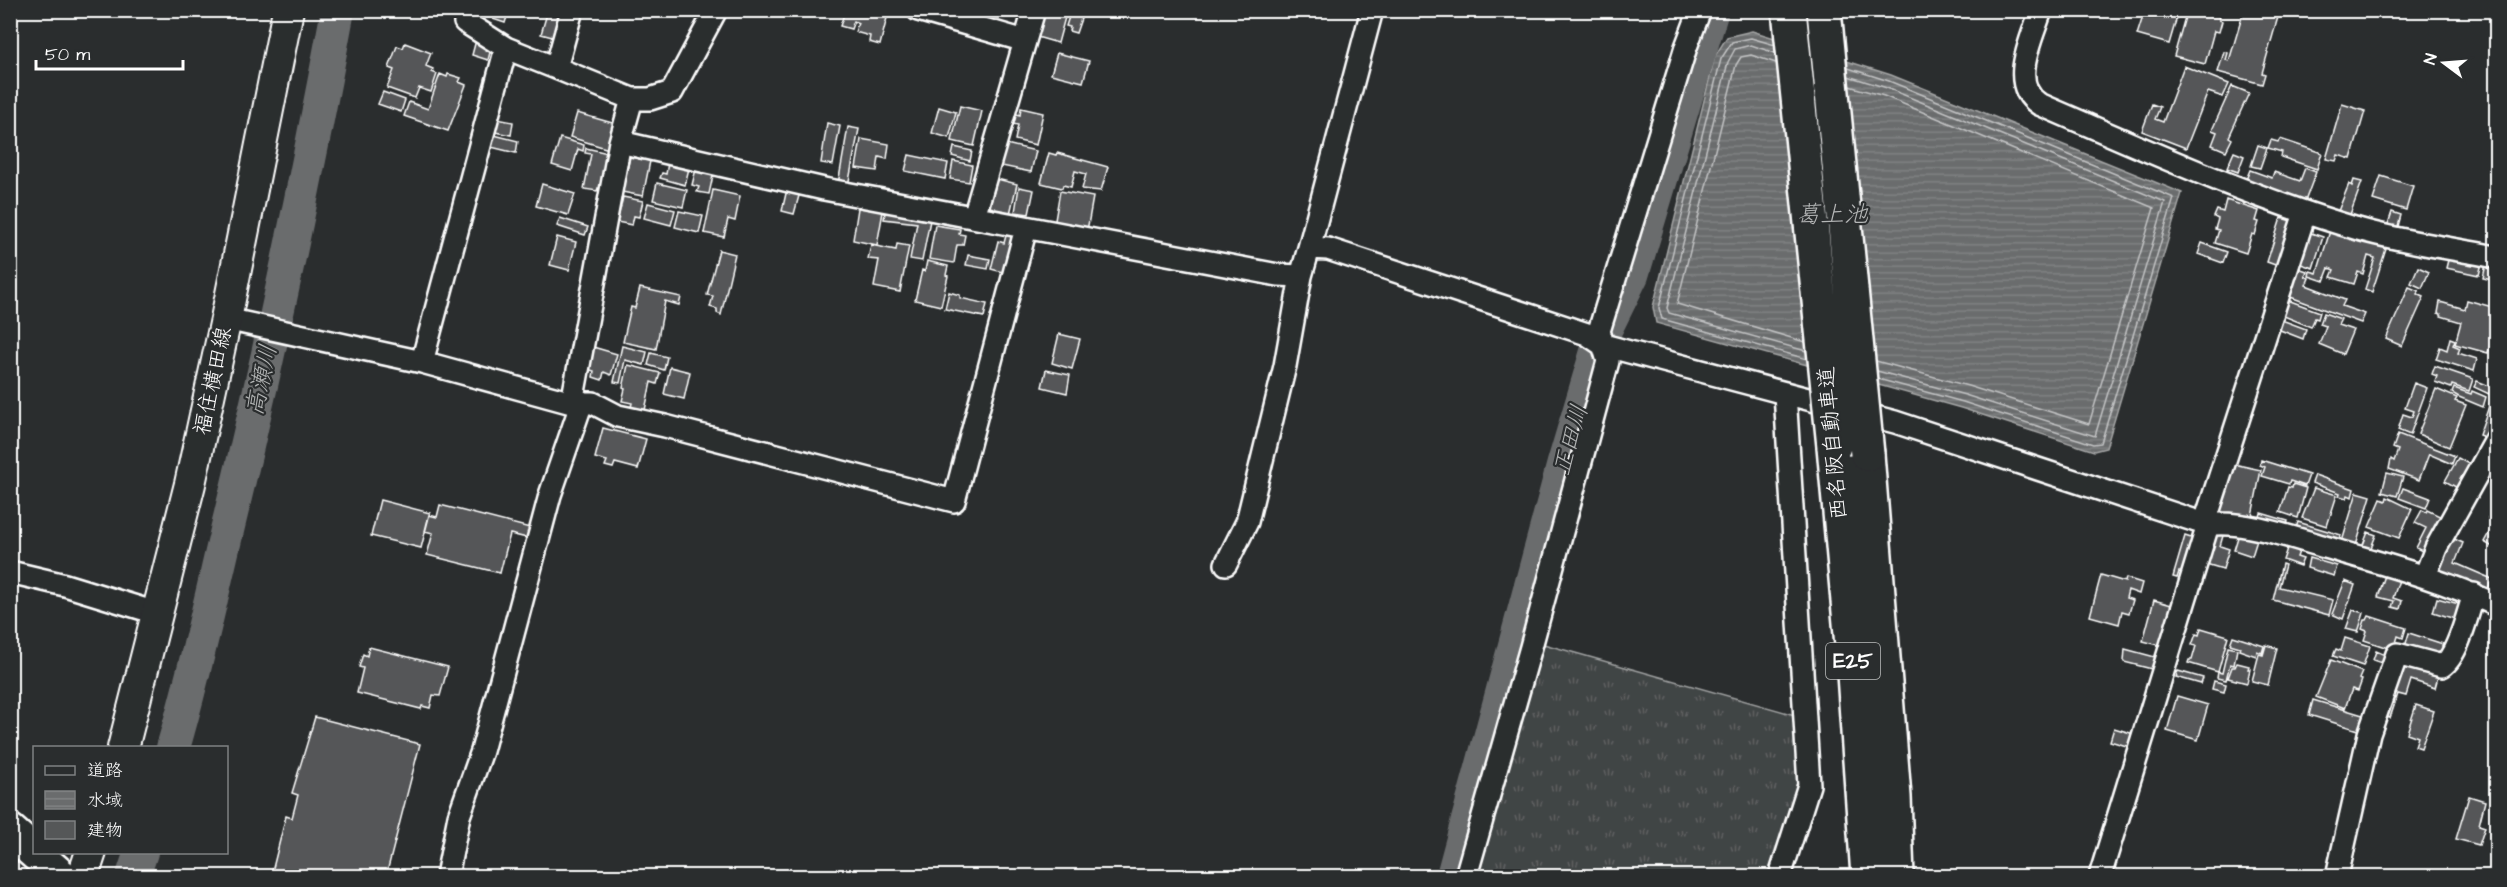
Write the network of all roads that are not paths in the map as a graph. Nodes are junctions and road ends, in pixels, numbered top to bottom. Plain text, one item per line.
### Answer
1 (288, 10) edge
2 (468, 10) edge
3 (572, 10) edge
4 (716, 10) edge
5 (918, 10) edge
6 (1034, 10) edge
7 (1372, 10) edge
8 (1700, 10) edge
9 (1789, 10) edge
10 (1824, 10) edge
11 (2040, 10) edge
12 (1025, 40) junction
13 (506, 48) junction
14 (556, 68) junction
15 (632, 99) junction
16 (620, 142) junction
17 (2305, 213) junction
18 (974, 217) junction
19 (1026, 228) junction
20 (1309, 248) junction
21 (2496, 257) edge
22 (1301, 276) junction
23 (234, 320) junction
24 (1603, 345) junction
25 (422, 362) junction
26 (1785, 393) junction
27 (577, 403) junction
28 (2496, 440) edge
29 (2208, 525) junction
30 (1226, 564) dead end
31 (10, 572) edge
32 (2425, 576) junction
33 (2474, 594) junction
34 (2496, 605) edge
35 (156, 614) junction
36 (123, 746) edge
37 (1894, 797) junction
38 (10, 831) edge
39 (33, 851) edge
40 (36, 854) edge
41 (90, 854) edge
42 (61, 876) edge
43 (83, 876) edge
44 (447, 876) edge
45 (1466, 876) edge
46 (1780, 876) edge
47 (1866, 876) edge
48 (1897, 876) edge
49 (1905, 876) edge
50 (2100, 876) edge
51 (2337, 876) edge

1 - 23 main road, 福住横田線
2 - 13 street
3 - 14 street
4 - 15 street
5 - 12 street
6 - 12 street
7 - 20 street
8 - 24 street
9 - 47 highway, 西名阪自動車道 / E25, bridge
10 - 37 highway, 西名阪自動車道 / E25, bridge
11 - 17 street
12 - 18 street
13 - 14 street
13 - 25 street
14 - 15 street
15 - 16 street
16 - 18 street
16 - 27 street
17 - 21 street
17 - 29 street
18 - 19 street
19 - 22 street
19 - 27 street
20 - 22 street
20 - 24 street
22 - 30 street
23 - 25 street
23 - 35 main road, 福住横田線
24 - 26 street
24 - 45 street
25 - 27 street
26 - 29 street
26 - 46 street
27 - 44 street
28 - 32 street
29 - 32 street
29 - 50 street
31 - 35 street
32 - 33 street
33 - 34 street
33 - 51 street
35 - 36 main road, 福住横田線
37 - 48 highway, 西名阪自動車道 / E25
37 - 49 highway
38 - 39 highway
40 - 42 highway
41 - 43 main road

